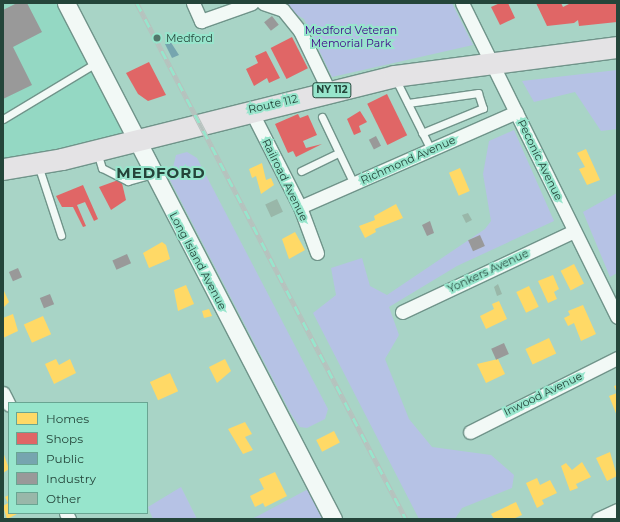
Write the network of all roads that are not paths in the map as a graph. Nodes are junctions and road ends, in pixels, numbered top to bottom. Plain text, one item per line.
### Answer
1 (66, 3) edge
2 (193, 3) edge
3 (252, 3) edge
4 (263, 3) edge
5 (462, 3) edge
6 (617, 47) edge
7 (96, 63) junction
8 (492, 63) junction
9 (394, 76) junction
10 (329, 91) junction
11 (408, 103) junction
12 (250, 109) junction
13 (516, 112) junction
14 (322, 117) dead end
15 (3, 119) edge
16 (422, 133) junction
17 (136, 139) junction
18 (96, 150) junction
19 (431, 150) junction
20 (338, 153) junction
21 (38, 165) junction
22 (3, 169) edge
23 (301, 170) dead end
24 (153, 174) junction
25 (354, 184) junction
26 (300, 207) junction
27 (574, 231) junction
28 (61, 235) dead end
29 (317, 253) dead end
30 (402, 312) dead end
31 (617, 317) edge
32 (617, 358) edge
33 (3, 393) edge
34 (8, 403) edge
35 (470, 432) dead end
36 (617, 510) edge
37 (333, 519) edge
38 (598, 519) edge

1 - 7 street, Long Island Avenue
2 - 3 street
4 - 10 street
5 - 8 street, Peconic Avenue
6 - 8 main road, Route 112 / NY 112
7 - 15 lane
7 - 17 street, Long Island Avenue
8 - 9 main road, Route 112 / NY 112
8 - 13 street, Peconic Avenue
9 - 10 main road, Route 112 / NY 112
9 - 11 lane
10 - 12 main road, Route 112 / NY 112
11 - 16 lane
11 - 16 lane
12 - 17 main road, Route 112 / NY 112
12 - 26 street, Railroad Avenue
13 - 19 street, Richmond Avenue
13 - 27 street, Peconic Avenue
14 - 20 lane
16 - 19 lane
17 - 18 main road, Route 112 / NY 112
17 - 24 street, Long Island Avenue
18 - 21 main road, Route 112 / NY 112
18 - 24 lane
19 - 25 street, Richmond Avenue
20 - 23 lane
20 - 25 lane
21 - 22 main road, Route 112 / NY 112
21 - 28 lane
24 - 37 street, Long Island Avenue
25 - 26 street, Richmond Avenue
26 - 29 street, Railroad Avenue
27 - 30 street, Yonkers Avenue
27 - 31 street, Peconic Avenue
32 - 35 street, Inwood Avenue
33 - 34 street
36 - 38 street

